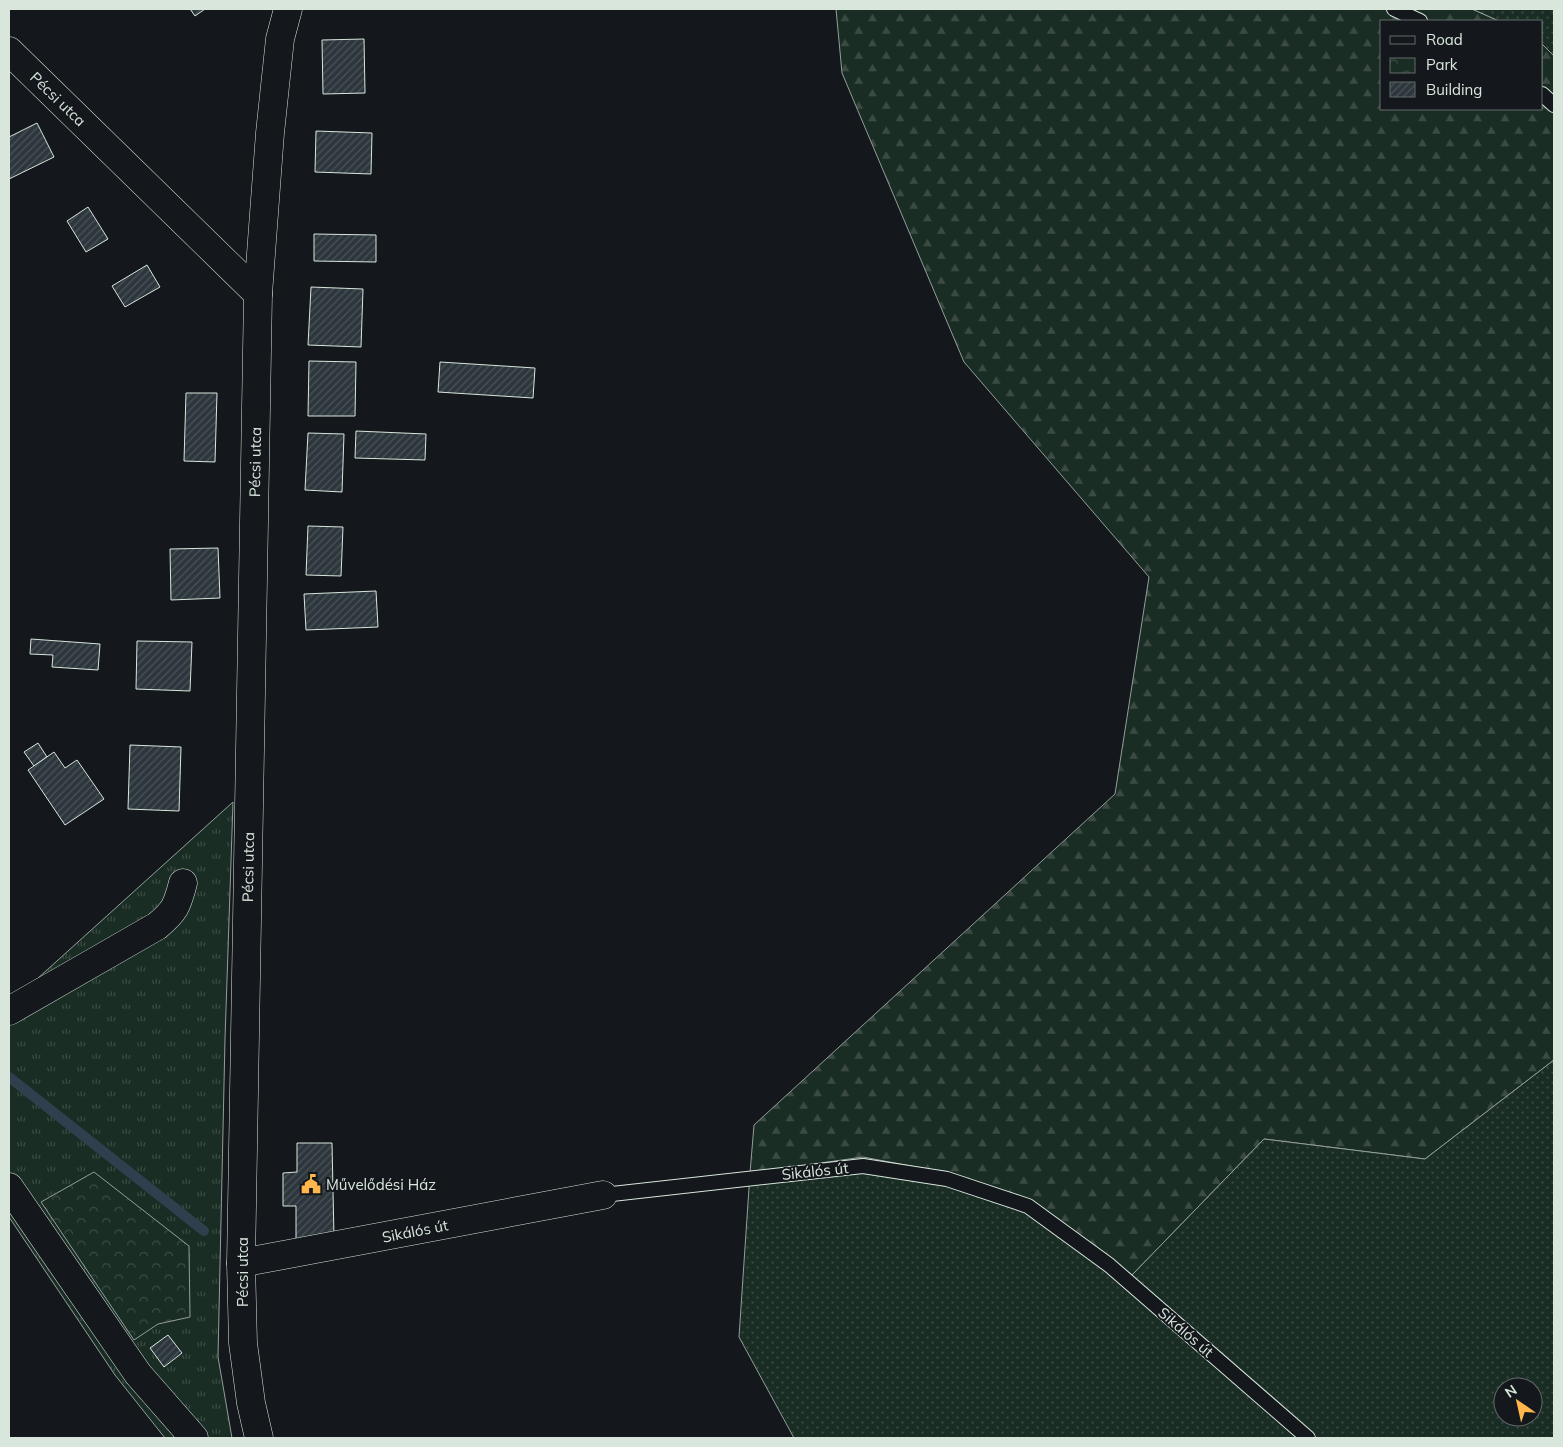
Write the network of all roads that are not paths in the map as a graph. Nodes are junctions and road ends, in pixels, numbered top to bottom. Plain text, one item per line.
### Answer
1 (288, 9) edge
2 (1394, 9) edge
3 (1418, 20) edge
4 (9, 51) edge
5 (1543, 95) edge
6 (1554, 105) edge
7 (258, 294) junction
8 (183, 883) dead end
9 (9, 1011) edge
10 (9, 1187) edge
11 (603, 1195) joint
12 (241, 1264) junction
13 (194, 1438) edge
14 (259, 1438) edge
15 (1308, 1438) edge

1 - 7 street, Pécsi utca
2 - 3 lane
4 - 7 street, Pécsi utca
5 - 6 lane
7 - 12 street, Pécsi utca
8 - 9 street
10 - 13 street
11 - 12 street, Sikálós út
11 - 15 lane, Sikálós út
12 - 14 street, Pécsi utca

